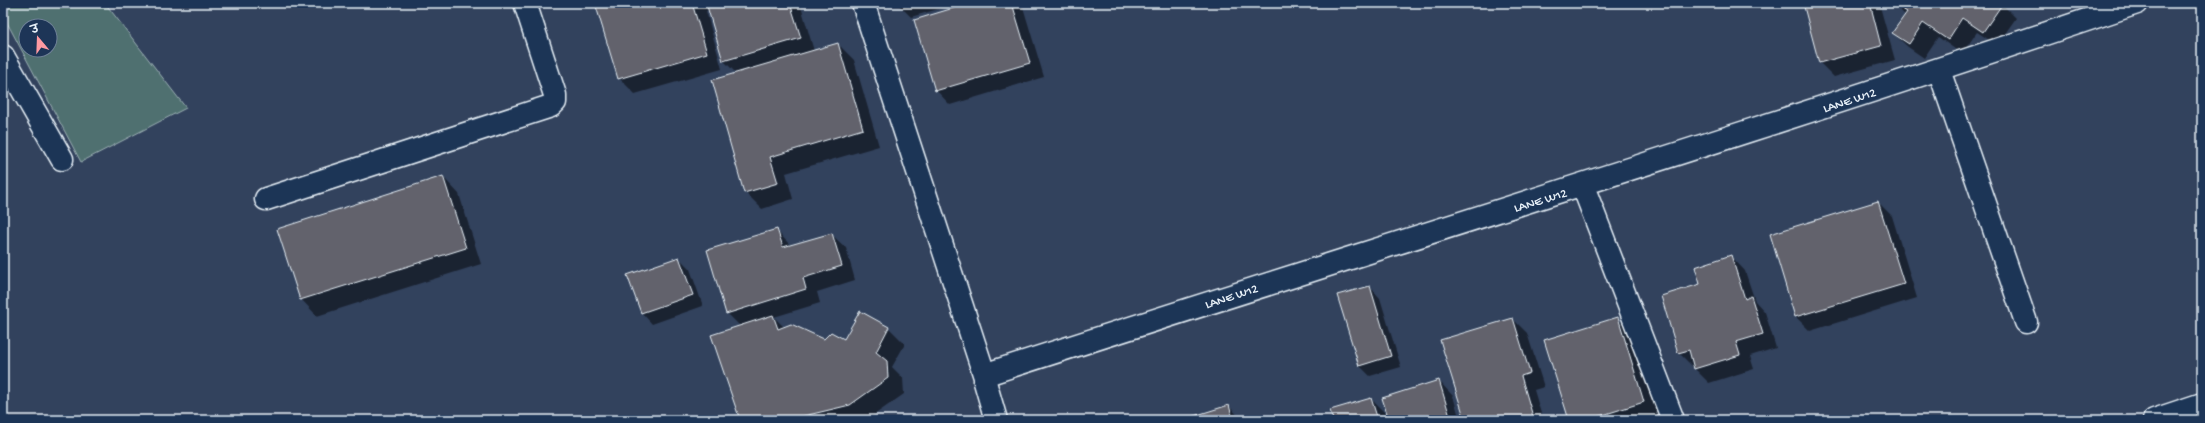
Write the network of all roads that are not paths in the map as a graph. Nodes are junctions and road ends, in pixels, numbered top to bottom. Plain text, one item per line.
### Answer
1 (525, 3) edge
2 (864, 3) edge
3 (2137, 3) edge
4 (3, 56) edge
5 (1938, 70) junction
6 (62, 159) dead end
7 (1583, 186) junction
8 (266, 199) dead end
9 (2026, 322) dead end
10 (985, 377) junction
11 (2202, 404) edge
12 (996, 420) edge
13 (1672, 420) edge
14 (2154, 420) edge

1 - 8 street
2 - 10 street
3 - 5 street, LANE W12
4 - 6 street
5 - 7 street, LANE W12
5 - 9 street
7 - 10 street, LANE W12
7 - 13 street
10 - 12 street
11 - 14 street

